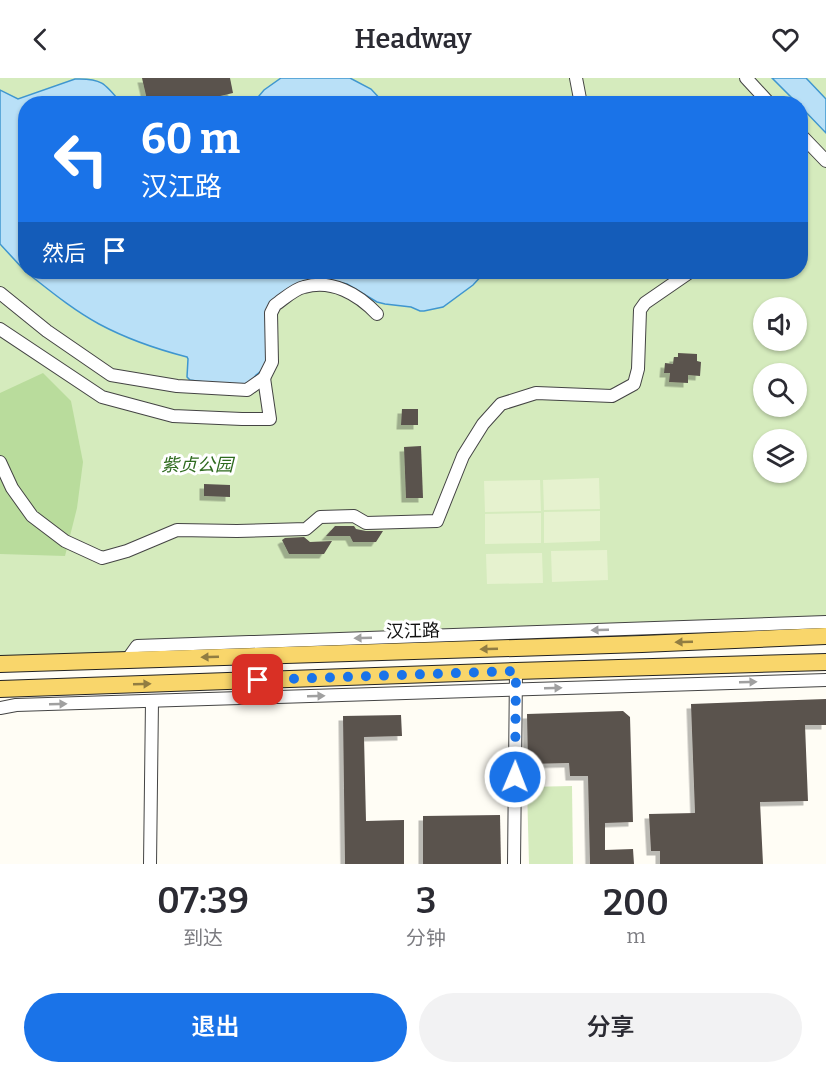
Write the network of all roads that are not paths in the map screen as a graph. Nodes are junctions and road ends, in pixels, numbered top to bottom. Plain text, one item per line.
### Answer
1 (576, 78) edge
2 (746, 78) edge
3 (579, 96) edge
4 (763, 96) edge
5 (808, 142) edge
6 (826, 161) edge
7 (680, 279) edge
8 (0, 293) edge
9 (377, 314) dead end
10 (0, 329) edge
11 (264, 378) junction
12 (0, 462) edge
13 (826, 622) edge
14 (826, 636) edge
15 (127, 660) junction
16 (826, 662) edge
17 (0, 664) edge
18 (516, 671) junction
19 (826, 680) edge
20 (0, 689) edge
21 (516, 689) junction
22 (152, 701) junction
23 (0, 708) edge
24 (150, 864) edge
25 (514, 864) edge

1 - 3 street
2 - 4 street
5 - 6 street
7 - 12 street
8 - 11 street
9 - 11 street
10 - 11 street
13 -> 15 street
14 -> 15 main road, 汉江路
15 - 17 main road, 汉江路
16 - 18 main road
20 -> 18 main road
18 - 21 street
21 -> 19 street
22 -> 21 street
21 - 25 street
23 -> 22 street
22 - 24 street

